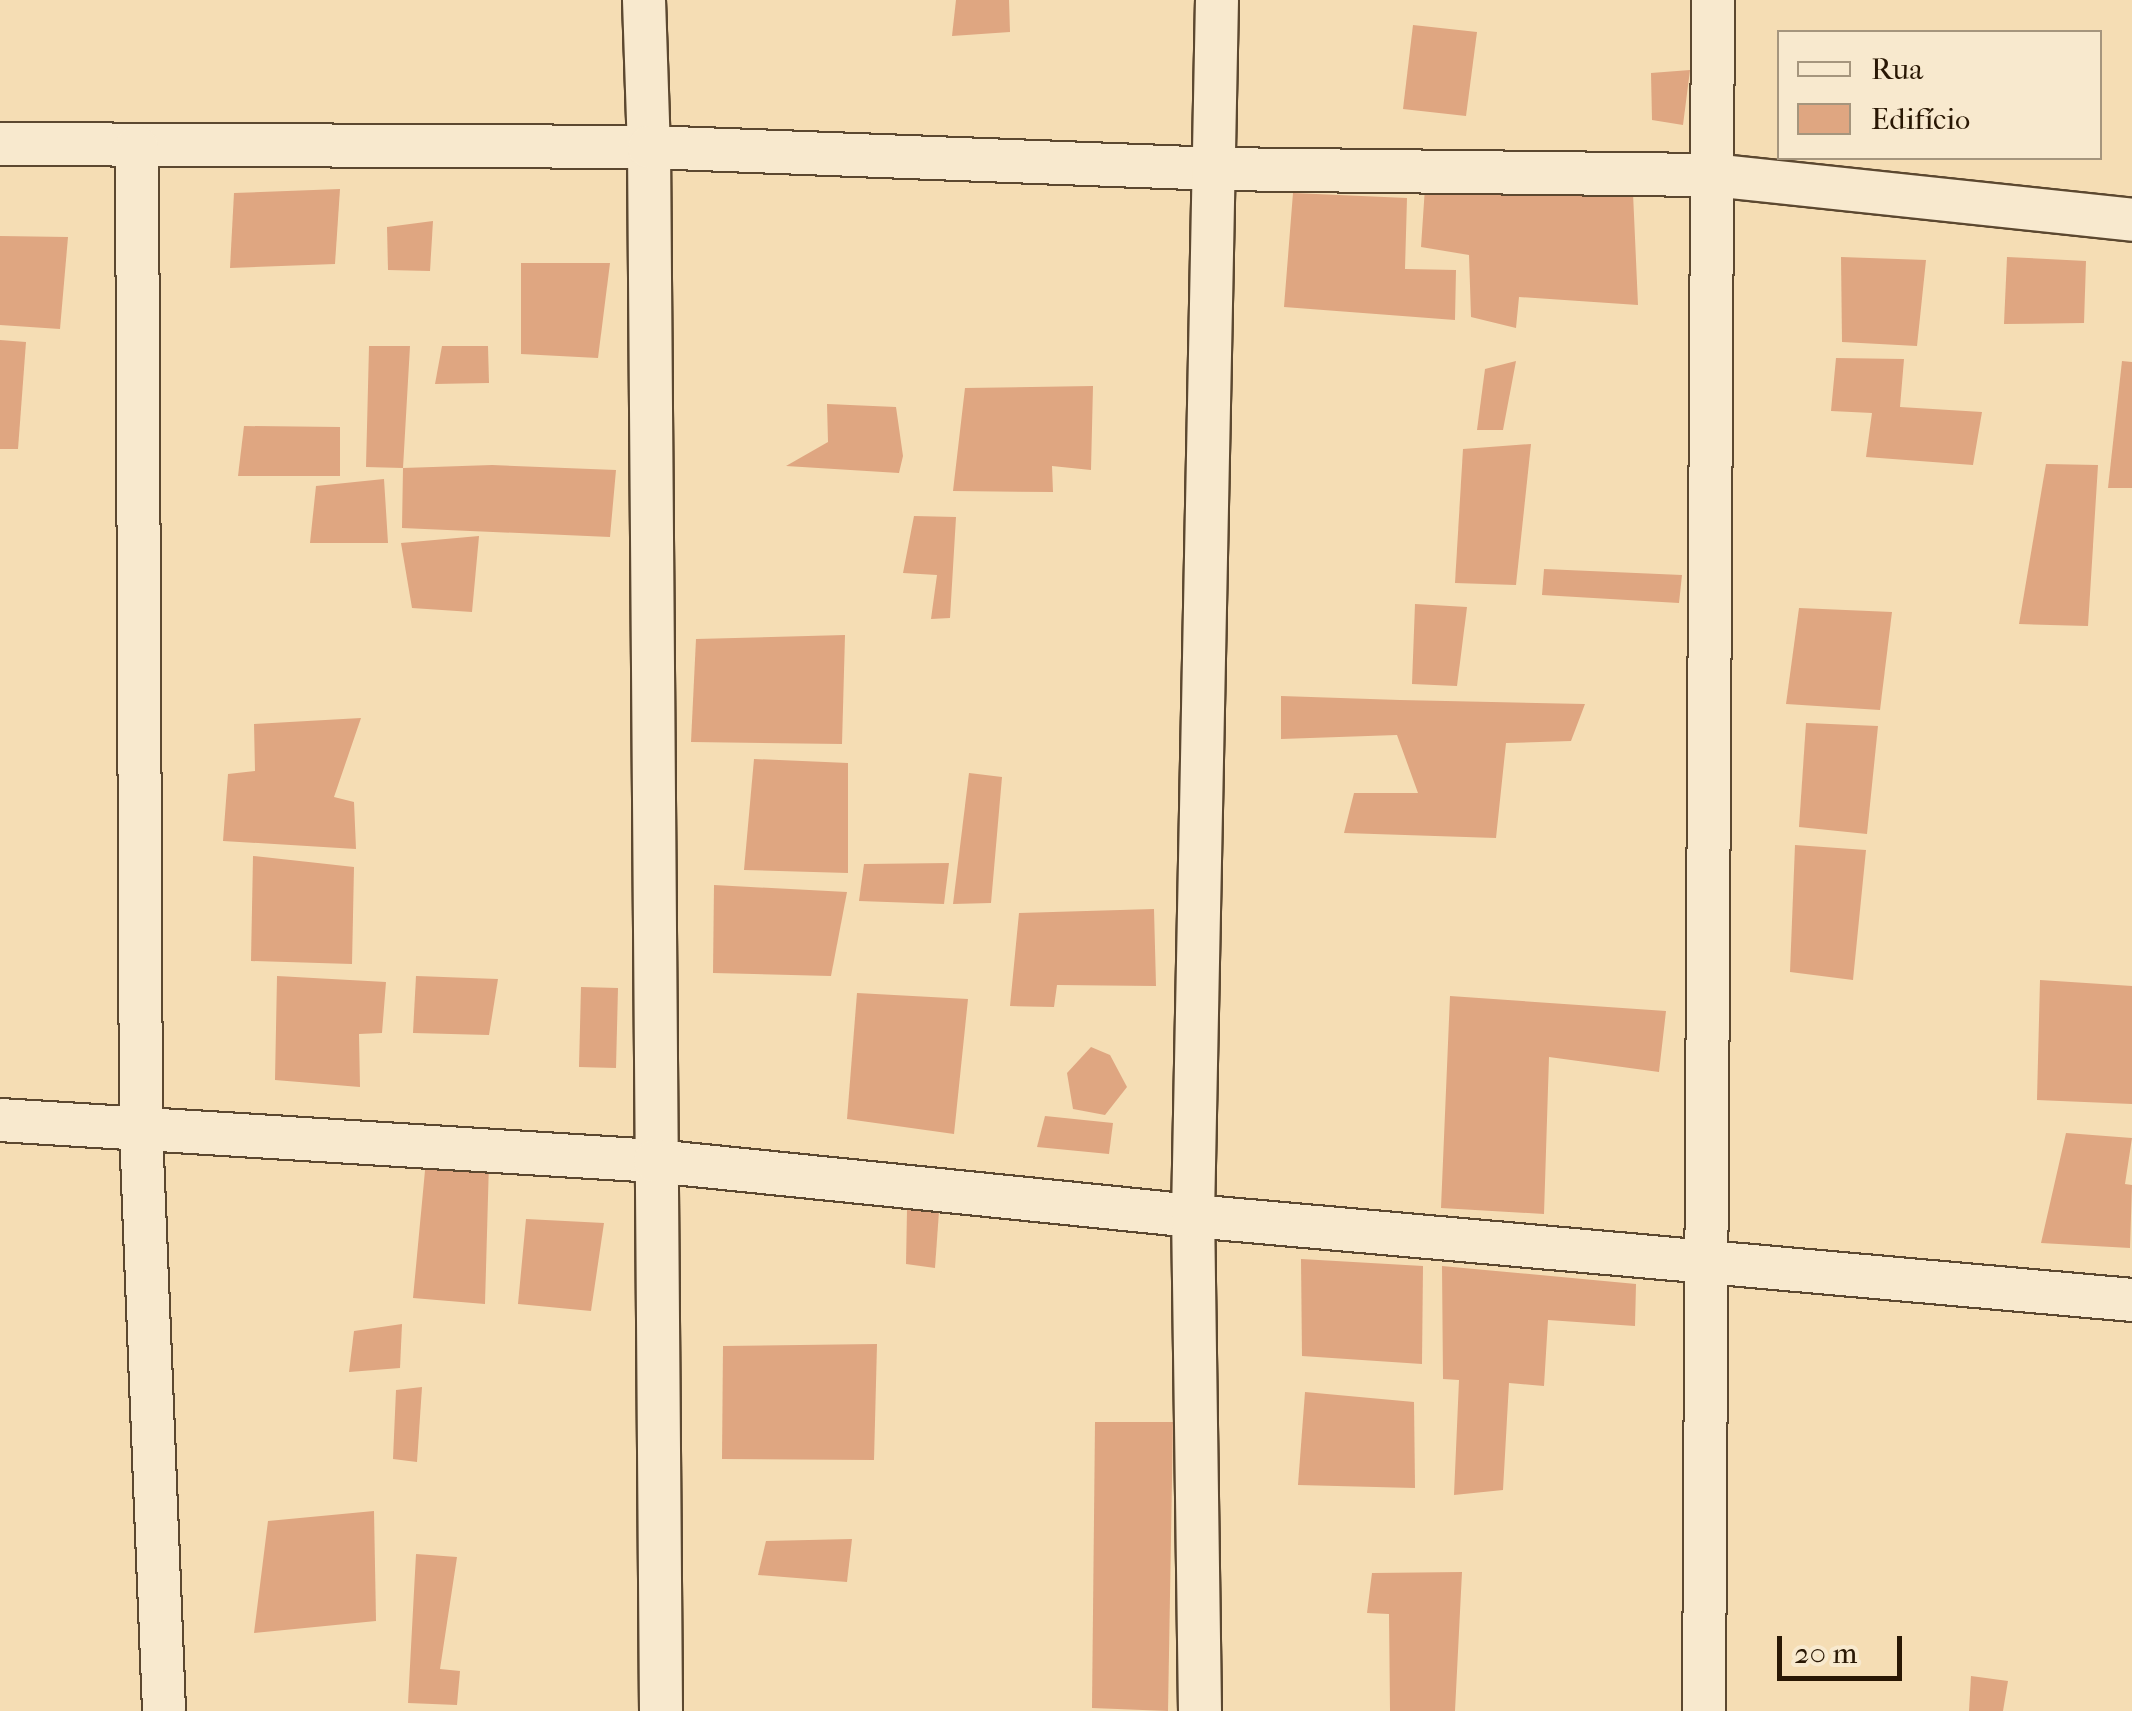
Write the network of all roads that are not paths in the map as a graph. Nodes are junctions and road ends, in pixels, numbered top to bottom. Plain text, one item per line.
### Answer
1 (644, 0) edge
2 (1217, 0) edge
3 (1713, 0) edge
4 (0, 144) edge
5 (137, 146) junction
6 (650, 147) junction
7 (1216, 169) junction
8 (1713, 174) junction
9 (2132, 220) edge
10 (0, 1120) edge
11 (141, 1130) junction
12 (656, 1161) junction
13 (1193, 1216) junction
14 (1708, 1260) junction
15 (2132, 1300) edge
16 (164, 1711) edge
17 (660, 1711) edge
18 (1200, 1711) edge
19 (1704, 1711) edge

1 - 6 street
2 - 7 street
3 - 8 street
4 - 5 street
5 - 6 street
5 - 11 street
6 - 7 street
6 - 12 street
7 - 8 street
7 - 13 street
8 - 9 street
8 - 14 street
10 - 11 street
11 - 12 street
11 - 16 street
12 - 13 street
12 - 17 street
13 - 14 street
13 - 18 street
14 - 15 street
14 - 19 street

